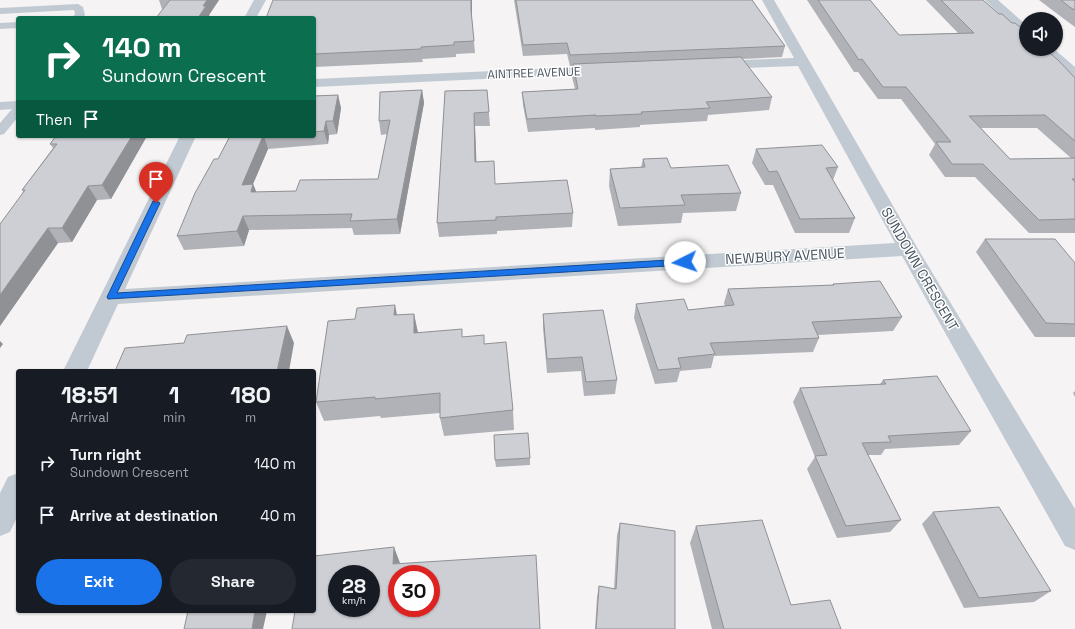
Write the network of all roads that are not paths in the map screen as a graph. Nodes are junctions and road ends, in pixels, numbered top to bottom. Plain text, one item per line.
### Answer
1 (260, 0) edge
2 (768, 0) edge
3 (991, 0) edge
4 (0, 11) edge
5 (79, 16) edge
6 (251, 16) edge
7 (16, 24) edge
8 (0, 26) edge
9 (1019, 26) edge
10 (1054, 56) edge
11 (802, 62) junction
12 (706, 66) edge
13 (618, 70) edge
14 (1075, 74) edge
15 (316, 83) edge
16 (16, 104) edge
17 (0, 106) edge
18 (16, 111) edge
19 (0, 131) edge
20 (187, 138) edge
21 (908, 248) junction
22 (111, 297) junction
23 (76, 369) edge
24 (16, 490) edge
25 (0, 522) edge
26 (1075, 536) edge

1 - 6 street
2 - 11 street, SUNDOWN CRESCENT
3 - 9 street
4 - 5 lane
7 - 8 lane
10 - 14 street
11 - 12 street
11 - 21 street, SUNDOWN CRESCENT
13 - 15 street, AINTREE AVENUE
16 - 17 lane
18 - 19 lane
20 - 22 street
21 - 22 street, NEWBURY AVENUE
21 - 26 street, SUNDOWN CRESCENT
22 - 23 street
24 - 25 street

